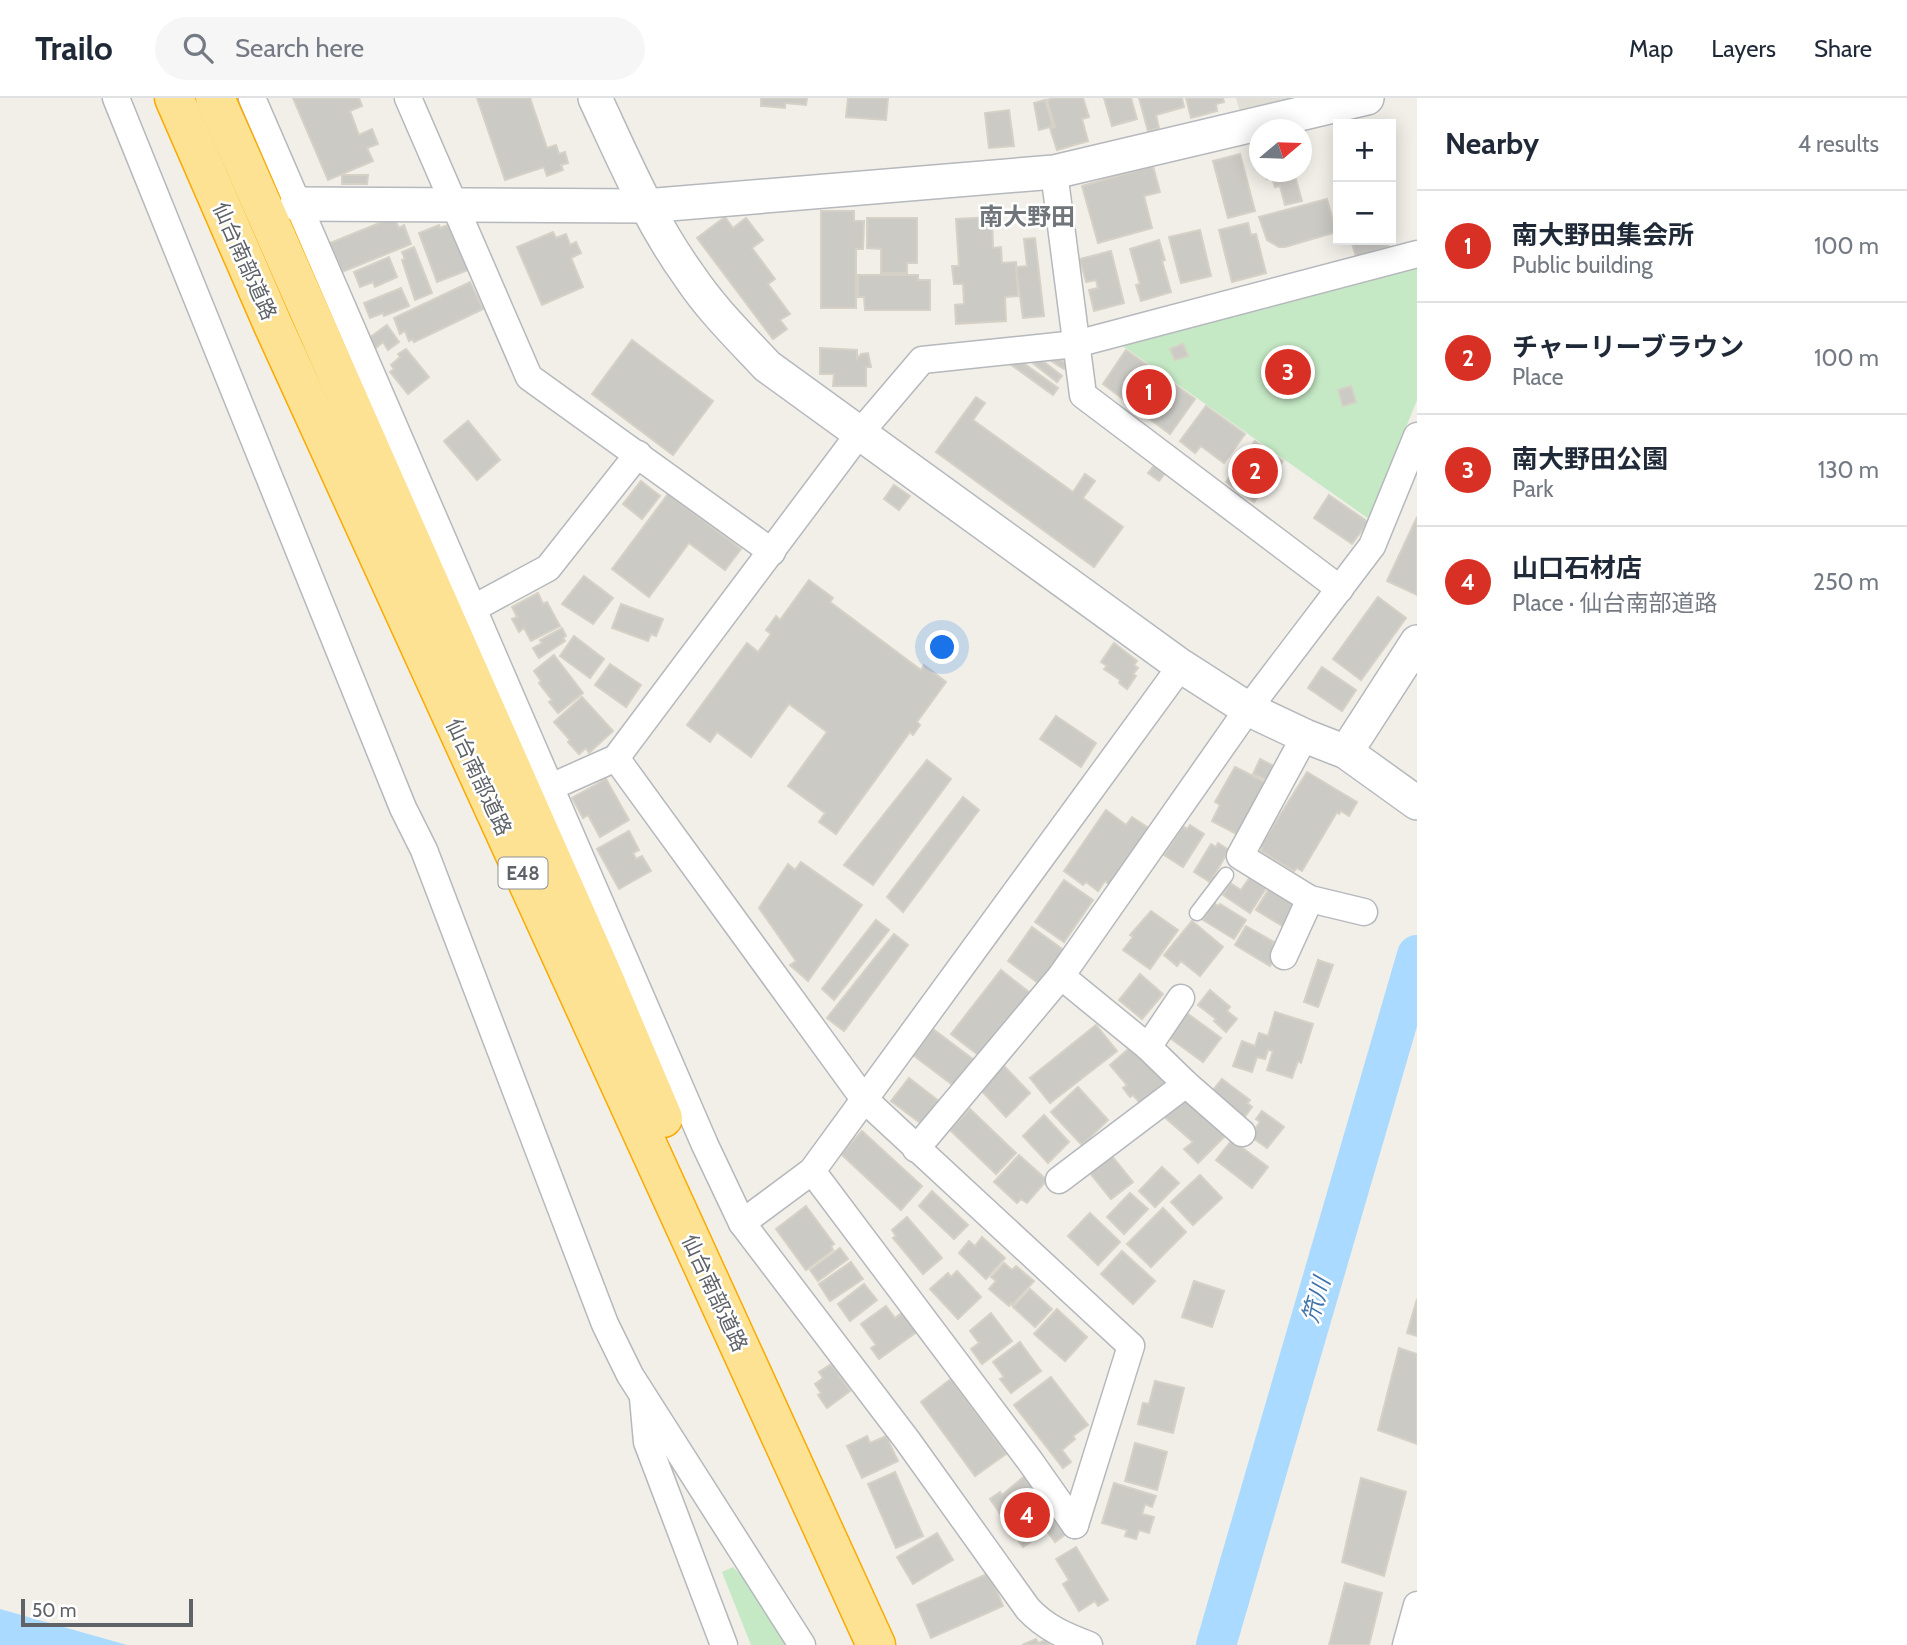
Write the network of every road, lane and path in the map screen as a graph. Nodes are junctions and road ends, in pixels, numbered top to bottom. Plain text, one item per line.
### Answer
1 (116, 98) edge
2 (174, 98) edge
3 (215, 98) edge
4 (252, 98) edge
5 (408, 98) edge
6 (595, 98) edge
7 (1367, 98) edge
8 (1054, 172) junction
9 (297, 204) junction
10 (454, 205) junction
11 (645, 206) junction
12 (1417, 254) edge
13 (1076, 344) junction
14 (859, 434) junction
15 (1417, 436) edge
16 (638, 454) junction
17 (772, 552) junction
18 (1340, 589) junction
19 (474, 608) junction
20 (1417, 642) edge
21 (1181, 667) junction
22 (1248, 709) junction
23 (1305, 736) junction
24 (1346, 752) junction
25 (616, 758) junction
26 (551, 787) junction
27 (1409, 798) edge
28 (1233, 865) junction
29 (1310, 899) junction
30 (1364, 912) dead end
31 (1197, 913) dead end
32 (1284, 956) dead end
33 (1061, 976) junction
34 (1181, 998) dead end
35 (1148, 1047) junction
36 (1186, 1084) junction
37 (864, 1098) junction
38 (1242, 1133) dead end
39 (916, 1149) junction
40 (812, 1171) junction
41 (1059, 1180) dead end
42 (742, 1223) junction
43 (642, 1392) junction
44 (1417, 1605) edge
45 (724, 1645) edge
46 (802, 1645) edge
47 (877, 1645) edge
48 (884, 1645) edge
49 (1090, 1645) edge
50 (1406, 1645) edge

1 - 43 street
2 - 47 highway, 仙台南部道路 / E48
3 - 48 highway, 仙台南部道路 / E48
4 - 9 street
5 - 10 street
6 - 11 street
7 - 8 street
8 - 11 street
8 - 13 street
9 - 10 street
9 - 19 street
10 - 11 street
10 - 16 street
11 - 14 street
12 - 13 street
13 - 14 street
13 - 18 street
14 - 17 street
14 - 21 street
15 - 18 street
16 - 17 street
16 - 19 street
17 - 25 street
18 - 22 street
19 - 26 street
20 - 24 street
21 - 22 street
21 - 37 street
22 - 23 street
22 - 33 street
23 - 24 street
23 - 28 street
24 - 27 street
25 - 26 street
25 - 37 street
26 - 42 street
28 - 29 street
28 - 31 lane
29 - 30 street
29 - 32 street
33 - 35 street
33 - 39 street
34 - 35 street
35 - 36 street
36 - 38 street
36 - 41 street
37 - 39 street
37 - 40 street
39 - 40 street
40 - 42 street
42 - 49 street
43 - 45 street
43 - 46 street
44 - 50 street

